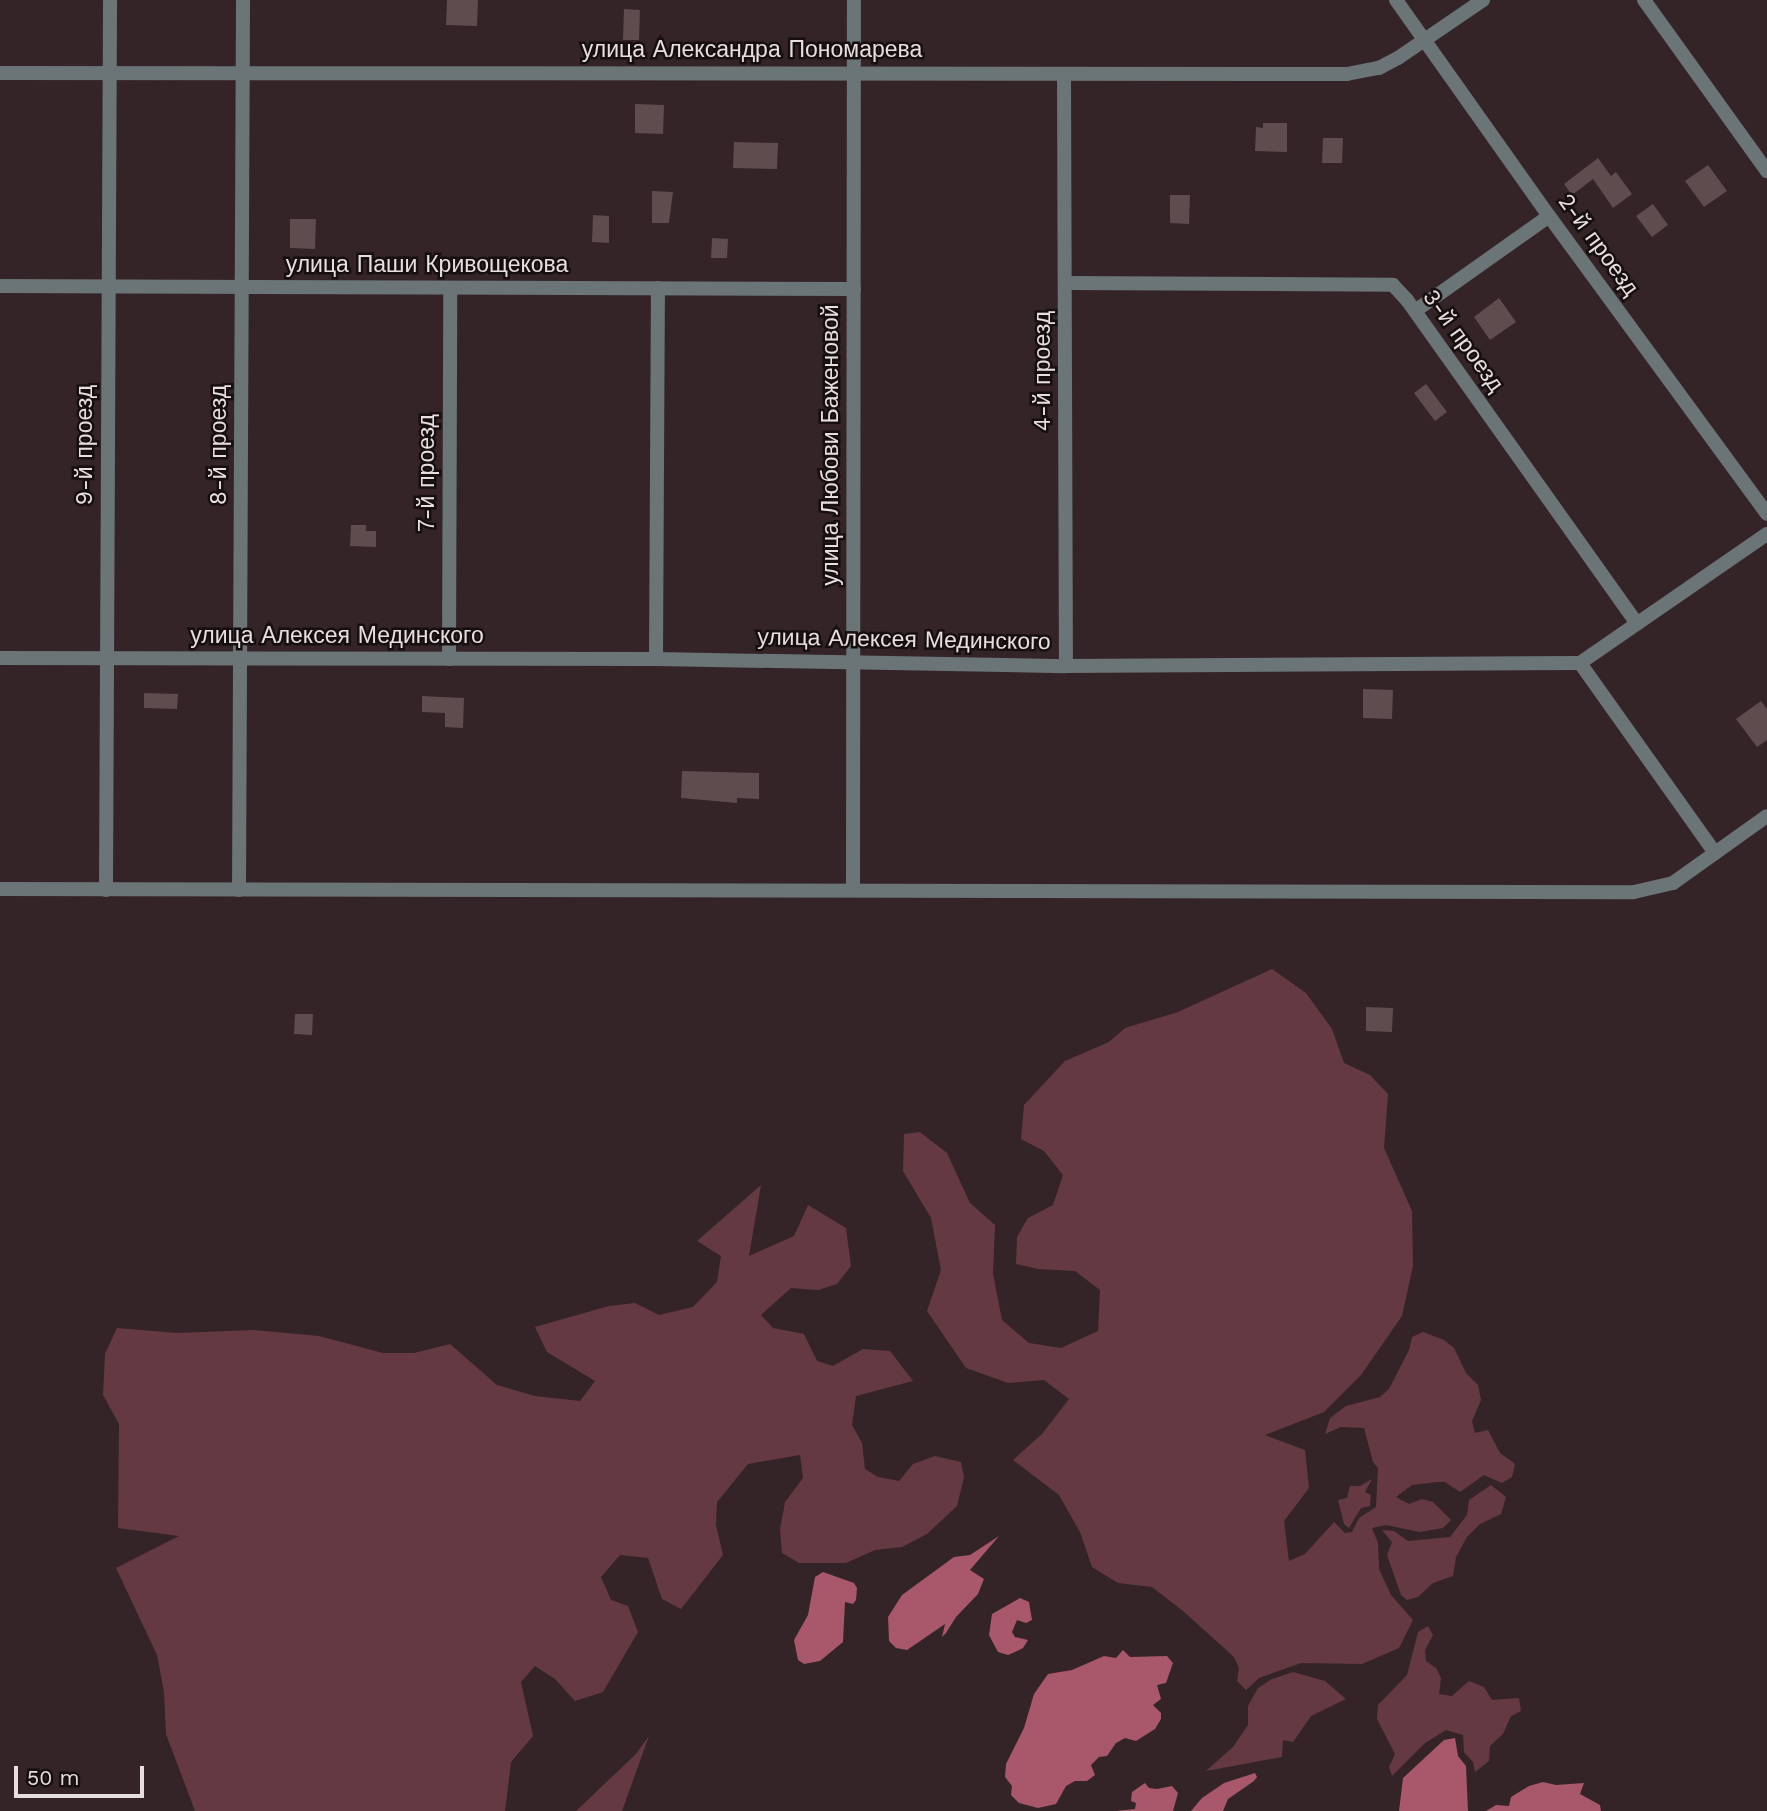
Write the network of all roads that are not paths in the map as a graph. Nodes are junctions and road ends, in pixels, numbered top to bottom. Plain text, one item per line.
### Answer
1 (110, 0) edge
2 (243, 0) edge
3 (854, 0) edge
4 (1396, 0) edge
5 (1483, 0) edge
6 (1644, 0) edge
7 (1424, 40) junction
8 (243, 72) junction
9 (854, 72) junction
10 (0, 73) edge
11 (110, 73) junction
12 (1064, 75) junction
13 (1767, 171) edge
14 (1549, 216) junction
15 (1065, 284) junction
16 (0, 286) edge
17 (108, 286) junction
18 (242, 287) junction
19 (450, 288) junction
20 (658, 288) junction
21 (854, 289) junction
22 (1415, 311) junction
23 (1767, 514) edge
24 (1767, 534) edge
25 (1637, 624) junction
26 (0, 657) edge
27 (106, 657) junction
28 (240, 658) junction
29 (449, 659) junction
30 (656, 659) junction
31 (854, 660) junction
32 (1580, 663) junction
33 (1066, 666) junction
34 (1767, 816) edge
35 (1715, 853) junction
36 (0, 889) edge
37 (106, 890) junction
38 (239, 890) junction
39 (853, 890) junction

1 - 11 street, 9-й проезд
2 - 8 street, 8-й проезд
3 - 9 street, улица Любови Баженовой
4 - 7 street, 2-й проезд
5 - 7 street, улица Александра Пономарева
6 - 13 street
7 - 12 street, улица Александра Пономарева
7 - 14 street, 2-й проезд
8 - 9 street, улица Александра Пономарева
8 - 11 street, улица Александра Пономарева
8 - 18 street, 8-й проезд
9 - 12 street, улица Александра Пономарева
9 - 21 street, улица Любови Баженовой
10 - 11 street, улица Александра Пономарева
11 - 17 street, 9-й проезд
12 - 15 street, 4-й проезд
14 - 22 street
14 - 23 street, 2-й проезд
15 - 22 street, 3-й проезд
15 - 33 street, 4-й проезд
16 - 17 street, улица Паши Кривощекова
17 - 18 street, улица Паши Кривощекова
17 - 27 street, 9-й проезд
18 - 19 street, улица Паши Кривощекова
18 - 28 street, 8-й проезд
19 - 20 street, улица Паши Кривощекова
19 - 29 street, 7-й проезд
20 - 21 street, улица Паши Кривощекова
20 - 30 street
21 - 31 street, улица Любови Баженовой
22 - 25 street, 3-й проезд
24 - 25 street
25 - 32 street
26 - 27 street, улица Алексея Мединского
27 - 28 street, улица Алексея Мединского
27 - 37 street, 9-й проезд
28 - 29 street, улица Алексея Мединского
28 - 38 street, 8-й проезд
29 - 30 street, улица Алексея Мединского
30 - 31 street, улица Алексея Мединского
31 - 33 street, улица Алексея Мединского
31 - 39 street, улица Любови Баженовой
32 - 33 street, улица Алексея Мединского
32 - 35 street
34 - 35 street
35 - 39 street
36 - 37 street
37 - 38 street
38 - 39 street

